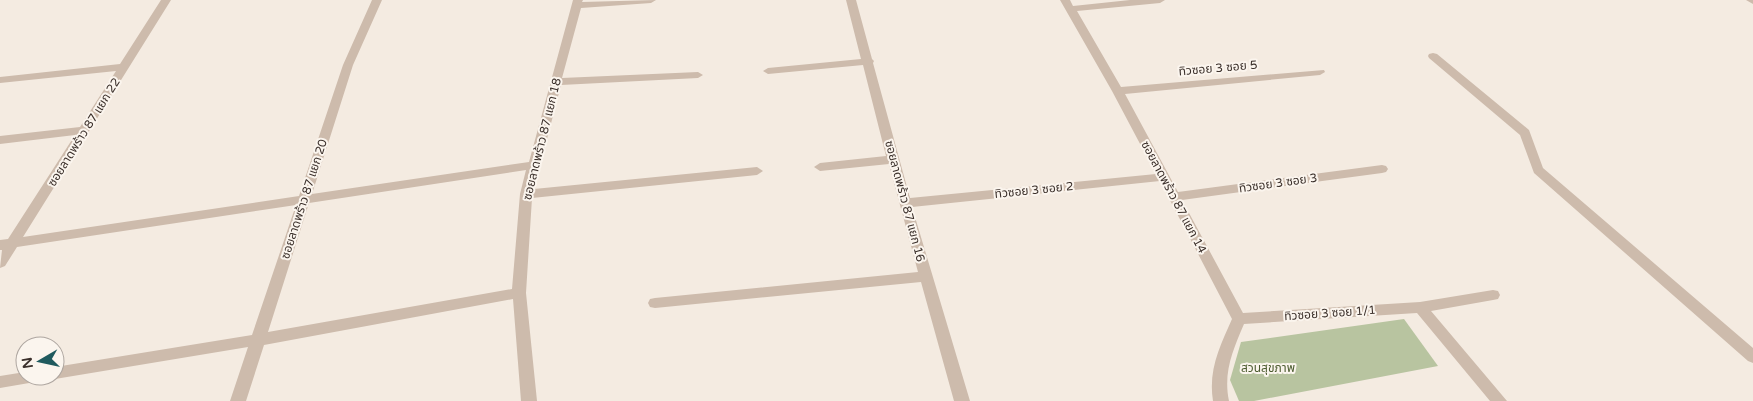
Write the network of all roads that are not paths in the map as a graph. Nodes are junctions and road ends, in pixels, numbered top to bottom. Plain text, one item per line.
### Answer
1 (166, 0) edge
2 (377, 0) edge
3 (651, 0) edge
4 (851, 0) edge
5 (1160, 0) edge
6 (578, 2) edge
7 (1068, 5) edge
8 (1433, 56) dead end
9 (869, 61) junction
10 (124, 67) junction
11 (768, 71) dead end
12 (1320, 72) dead end
13 (698, 75) dead end
14 (0, 80) edge
15 (556, 82) junction
16 (1118, 91) junction
17 (85, 130) junction
18 (0, 140) edge
19 (894, 159) junction
20 (534, 165) junction
21 (820, 168) dead end
22 (1382, 169) dead end
23 (758, 171) dead end
24 (1163, 177) junction
25 (526, 194) junction
26 (1174, 197) junction
27 (305, 200) junction
28 (905, 203) junction
29 (14, 243) junction
30 (0, 245) edge
31 (0, 264) edge
32 (926, 276) junction
33 (519, 292) junction
34 (1493, 295) dead end
35 (655, 303) dead end
36 (1420, 308) junction
37 (1239, 319) junction
38 (257, 340) junction
39 (1753, 357) edge
40 (65, 371) edge
41 (15, 379) edge
42 (0, 382) edge
43 (238, 401) edge
44 (529, 401) edge
45 (962, 401) edge
46 (1221, 401) edge
47 (1499, 401) edge

1 - 10 street, ซอยลาดพร้าว 87 แยก 22
2 - 27 street, ซอยลาดพร้าว 87 แยก 20
3 - 6 street
4 - 9 street, ซอยลาดพร้าว 87 แยก 16
5 - 7 street
6 - 15 street, ซอยลาดพร้าว 87 แยก 18
7 - 16 street, ซอยลาดพร้าว 87 แยก 14
8 - 39 street
9 - 11 street
9 - 19 street, ซอยลาดพร้าว 87 แยก 16
10 - 14 street
10 - 17 street, ซอยลาดพร้าว 87 แยก 22
12 - 16 street, ทิวซอย 3 ซอย 5
13 - 15 street
15 - 20 street, ซอยลาดพร้าว 87 แยก 18
16 - 24 street, ซอยลาดพร้าว 87 แยก 14
17 - 18 street
17 - 29 street, ซอยลาดพร้าว 87 แยก 22
19 - 21 street
19 - 28 street, ซอยลาดพร้าว 87 แยก 16
20 - 25 street, ซอยลาดพร้าว 87 แยก 18
20 - 27 street
22 - 26 street, ทิวซอย 3 ซอย 3
23 - 25 street
24 - 26 street, ซอยลาดพร้าว 87 แยก 14
24 - 28 street, ทิวซอย 3 ซอย 2
25 - 33 street, ซอยลาดพร้าว 87 แยก 18
26 - 37 street, ซอยลาดพร้าว 87 แยก 14
27 - 29 street
27 - 38 street, ซอยลาดพร้าว 87 แยก 20
28 - 32 street, ซอยลาดพร้าว 87 แยก 16
29 - 30 street
29 - 31 street, ซอยลาดพร้าว 87 แยก 22
32 - 35 street
32 - 45 street, ซอยลาดพร้าว 87 แยก 16
33 - 38 street
33 - 44 street, ซอยลาดพร้าว 87 แยก 18
34 - 36 street, ทิวซอย 3 ซอย 1/1
36 - 37 street, ทิวซอย 3 ซอย 1/1
36 - 47 street
37 - 46 street
38 - 40 street
38 - 43 street, ซอยลาดพร้าว 87 แยก 20
41 - 42 street

